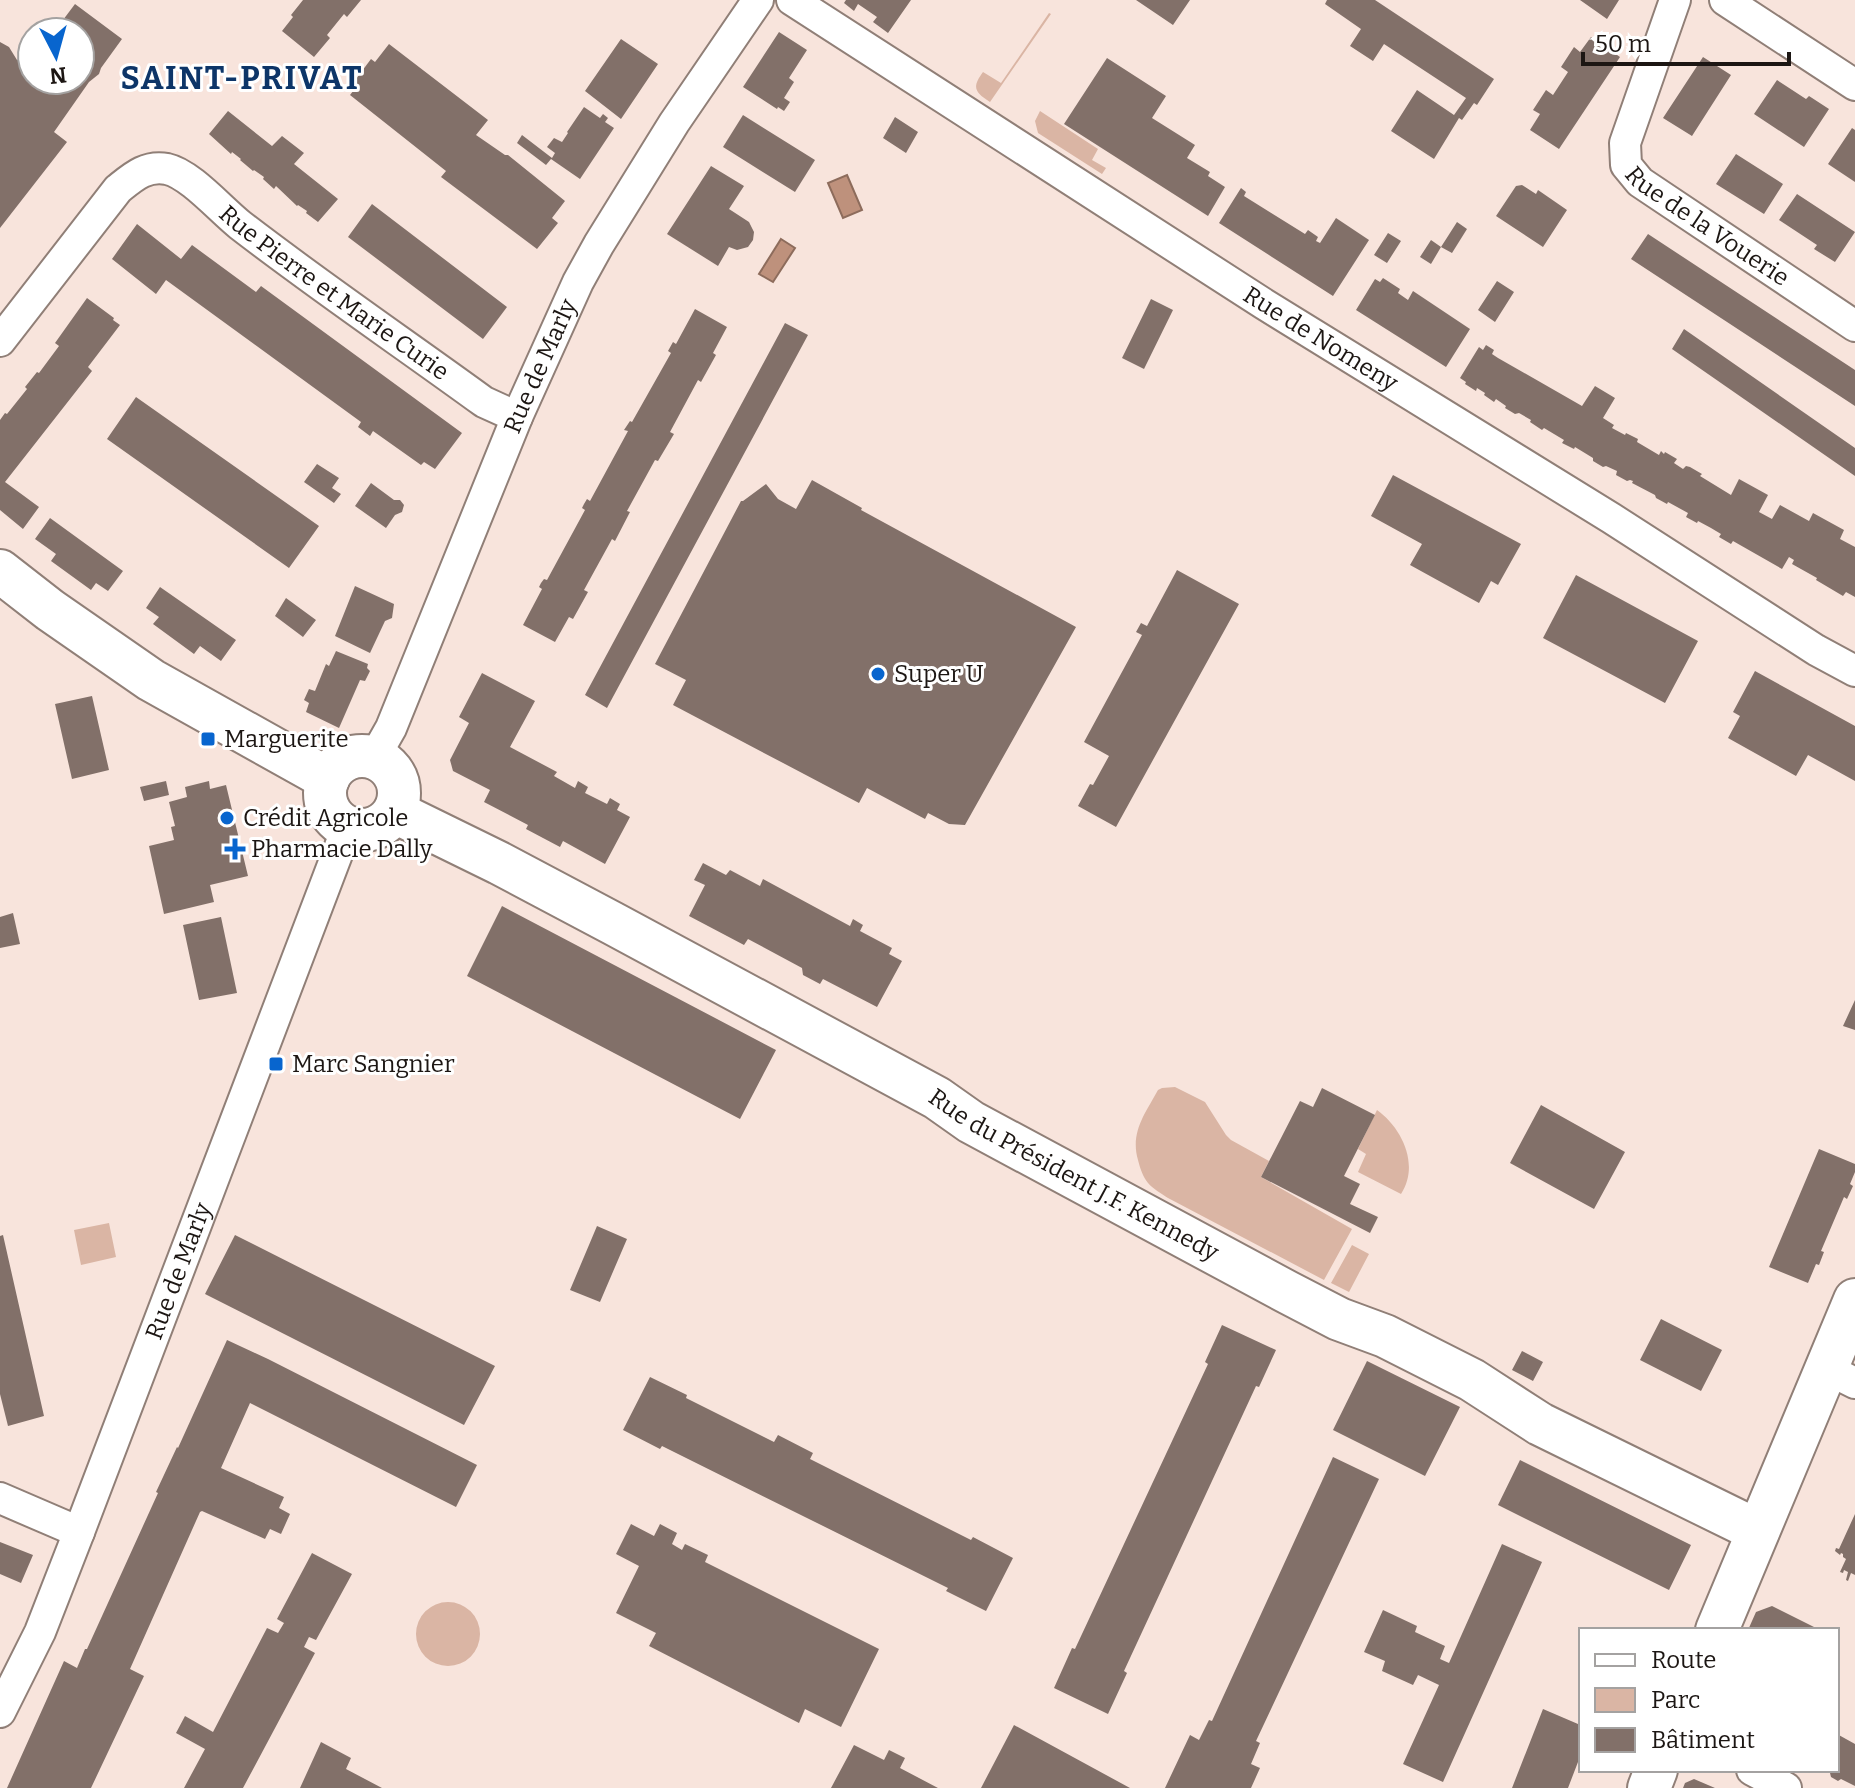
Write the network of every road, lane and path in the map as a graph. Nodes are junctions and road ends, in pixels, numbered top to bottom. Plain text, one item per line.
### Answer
1 (758, 0) edge
2 (792, 0) edge
3 (1675, 0) edge
4 (1725, 0) edge
5 (1855, 85) edge
6 (1855, 326) edge
7 (0, 341) edge
8 (517, 417) junction
9 (0, 571) edge
10 (1855, 671) edge
11 (374, 758) junction
12 (328, 779) junction
13 (395, 812) junction
14 (347, 828) junction
15 (1855, 1300) edge
16 (1840, 1376) edge
17 (0, 1498) edge
18 (1758, 1531) junction
19 (79, 1532) junction
20 (1718, 1628) edge
21 (0, 1712) edge
22 (1756, 1772) edge
23 (1786, 1788) edge

1 - 8 street, Rue de Marly
2 - 10 street, Rue de Nomeny
3 - 6 street, Rue de la Vouerie
4 - 5 street
7 - 8 street, Rue Pierre et Marie Curie
8 - 11 street, Rue de Marly
9 - 12 street
11 - 12 street
11 - 13 street
12 - 14 street
13 - 14 street
13 - 18 street, Rue du Président J.F. Kennedy
14 - 19 street, Rue de Marly
15 - 16 street
16 - 18 street
17 - 19 street
18 - 20 street
19 - 21 street, Rue de Marly
22 - 23 street

